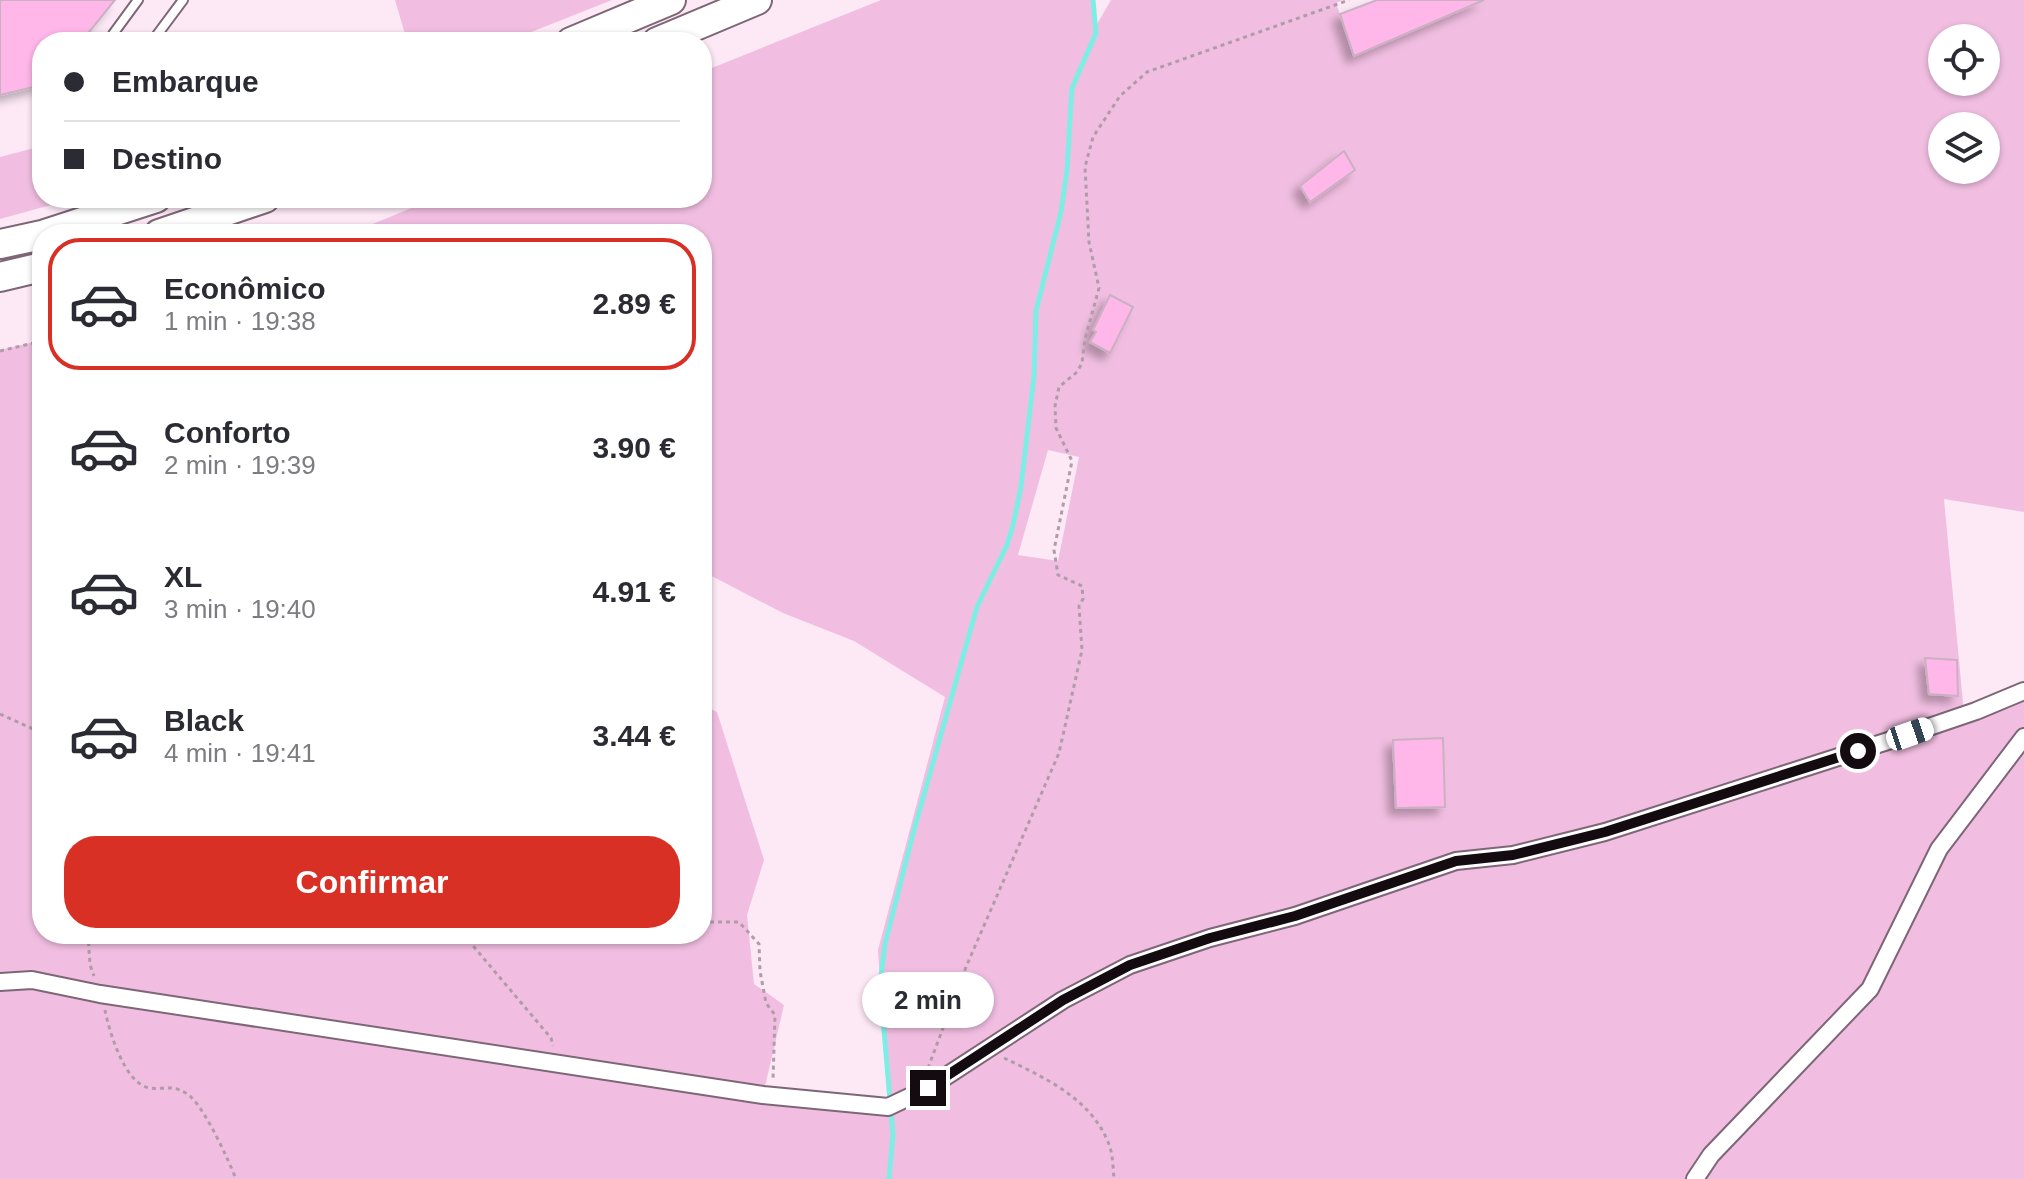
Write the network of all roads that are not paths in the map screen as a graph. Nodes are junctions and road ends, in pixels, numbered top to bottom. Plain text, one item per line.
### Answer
1 (138, 0) edge
2 (183, 0) edge
3 (671, 0) edge
4 (757, 0) edge
5 (114, 32) edge
6 (159, 32) edge
7 (595, 32) edge
8 (681, 32) edge
9 (125, 208) edge
10 (236, 208) edge
11 (75, 224) edge
12 (188, 224) edge
13 (32, 237) edge
14 (0, 244) edge
15 (32, 269) edge
16 (0, 277) edge
17 (2024, 691) edge
18 (2024, 737) edge
19 (0, 982) edge
20 (1695, 1179) edge

1 - 5 lane
2 - 6 lane
3 - 7 highway
4 - 8 highway
9 - 11 highway
10 - 12 highway
13 - 14 highway
15 - 16 highway
17 - 19 street
18 - 20 street

